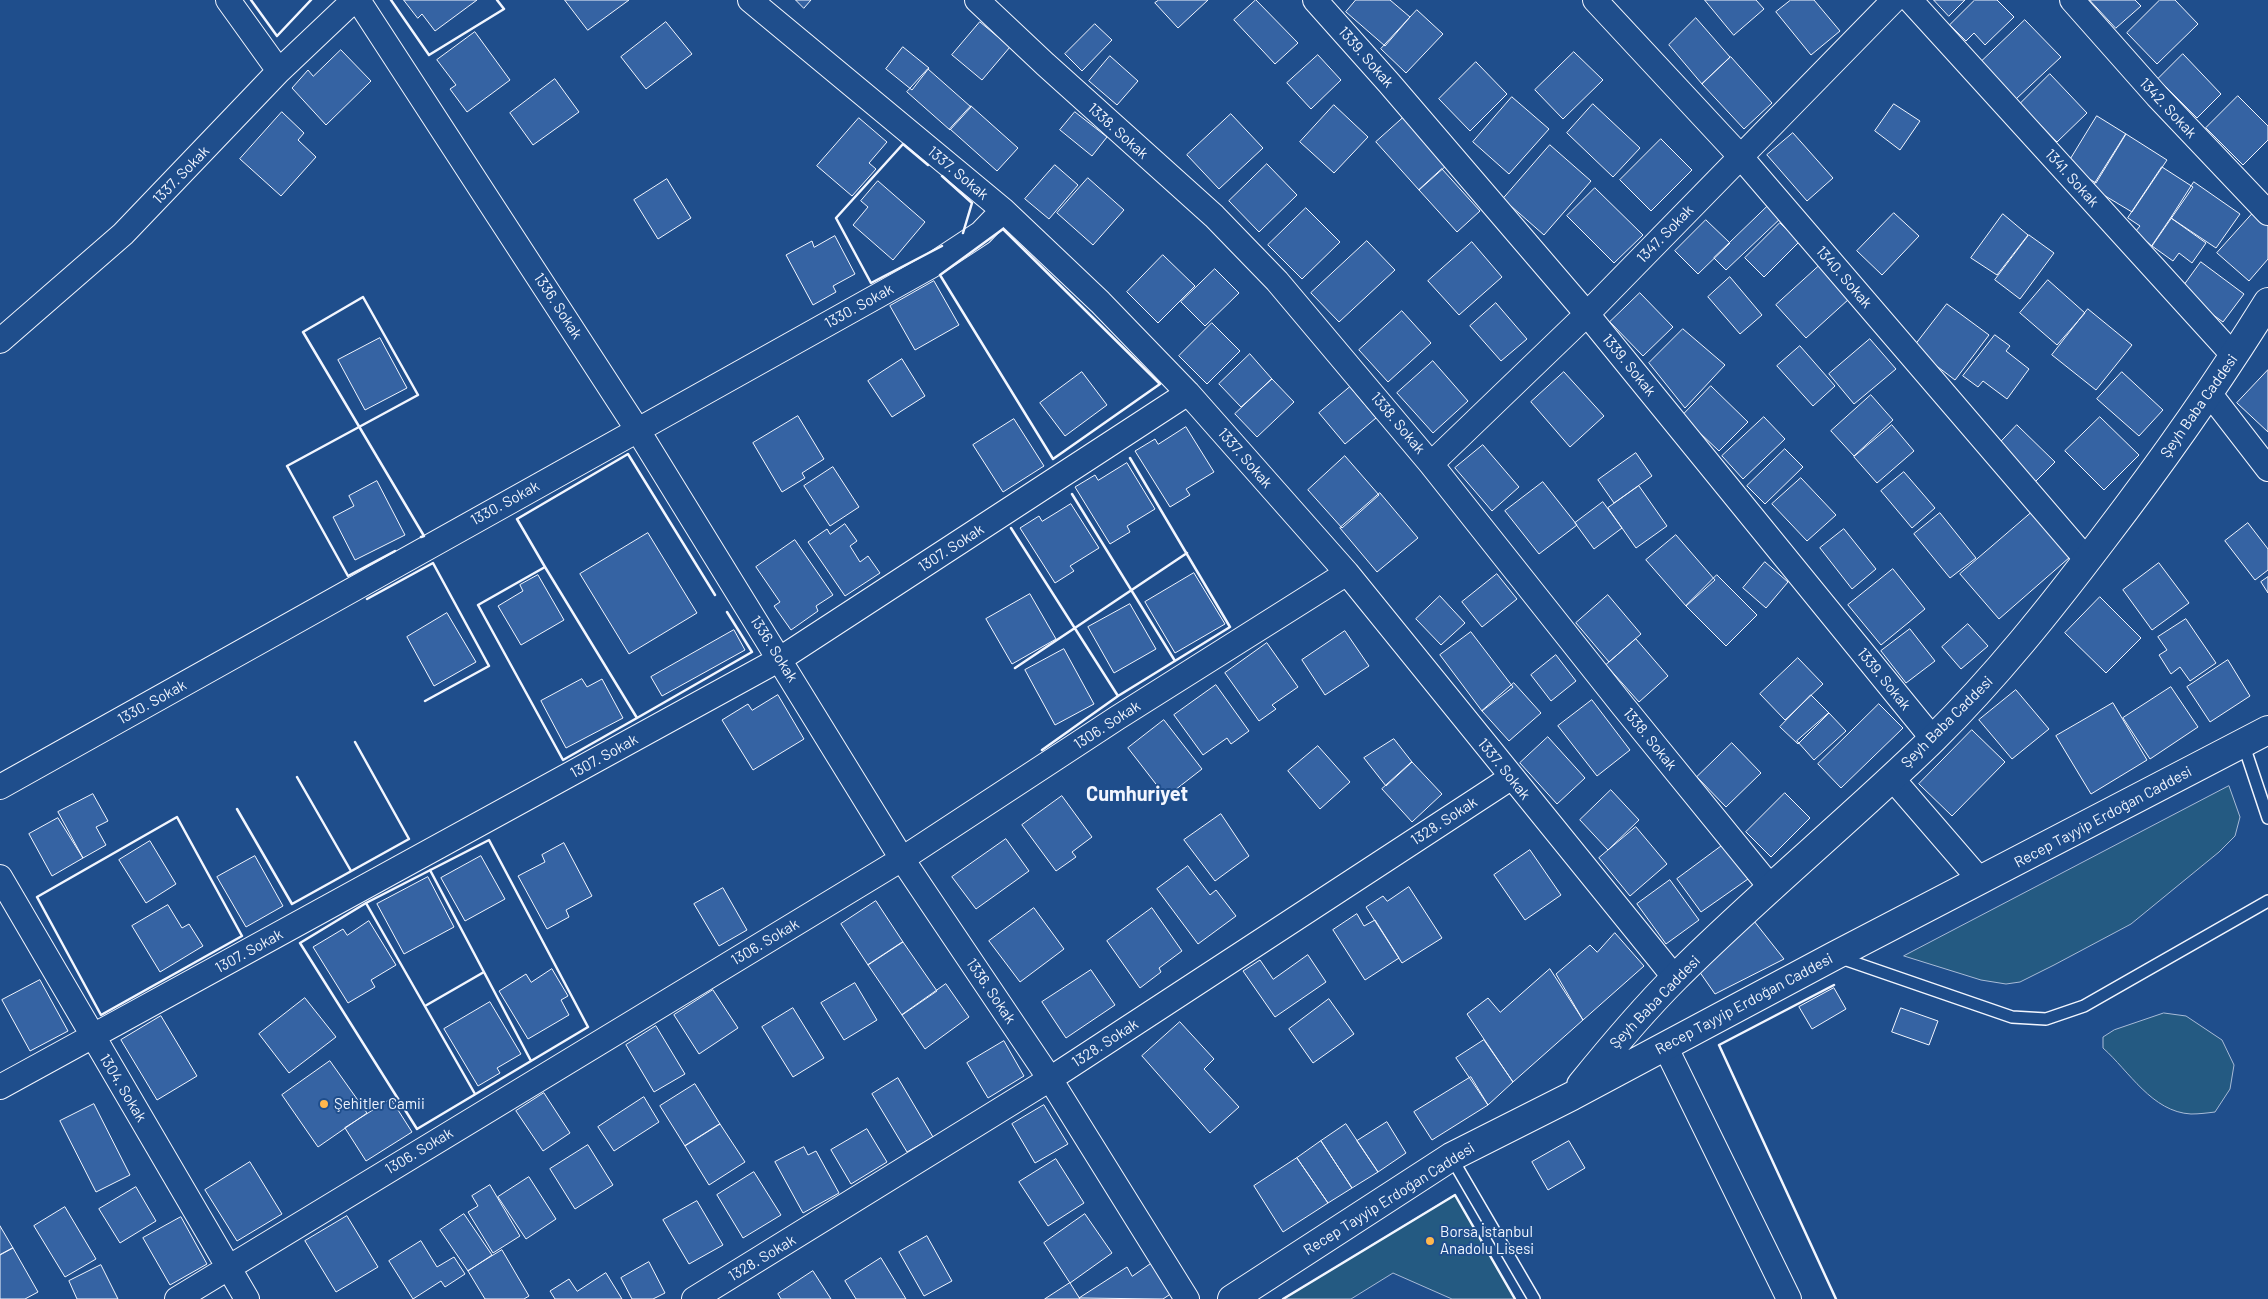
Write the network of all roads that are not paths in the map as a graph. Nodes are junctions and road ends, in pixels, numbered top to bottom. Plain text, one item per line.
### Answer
1 (228, 0) edge
2 (354, 0) edge
3 (358, 0) edge
4 (750, 0) edge
5 (977, 0) edge
6 (1314, 0) edge
7 (1595, 0) edge
8 (1894, 0) edge
9 (1910, 0) edge
10 (2072, 0) edge
11 (279, 70) junction
12 (1740, 156) junction
13 (1003, 210) junction
14 (2268, 213) edge
15 (2268, 302) edge
16 (1587, 314) junction
17 (0, 341) edge
18 (2234, 356) junction
19 (1188, 393) junction
20 (2210, 394) junction
21 (637, 429) junction
22 (1431, 464) junction
23 (2268, 469) edge
24 (2087, 560) junction
25 (1347, 574) junction
26 (780, 659) junction
27 (2268, 730) edge
28 (1933, 739) junction
29 (2243, 743) junction
30 (1512, 777) junction
31 (1891, 778) junction
32 (0, 787) edge
33 (2268, 818) edge
34 (902, 859) junction
35 (0, 877) edge
36 (1980, 880) junction
37 (1772, 889) junction
38 (2268, 902) edge
39 (1834, 956) junction
40 (1675, 978) junction
41 (92, 1036) junction
42 (1665, 1046) junction
43 (1050, 1079) junction
44 (0, 1086) edge
45 (1572, 1096) junction
46 (1451, 1157) junction
47 (229, 1266) junction
48 (177, 1299) edge
49 (247, 1299) edge
50 (694, 1299) edge
51 (1188, 1299) edge
52 (1232, 1299) edge
53 (1534, 1299) edge
54 (1789, 1299) edge

1 - 11 street
2 - 11 street, 1337. Sokak
3 - 21 street, 1336. Sokak
4 - 13 street, 1337. Sokak
5 - 22 street, 1338. Sokak
6 - 16 street, 1339. Sokak
7 - 12 street, 1340. Sokak
8 - 12 street, 1347. Sokak
9 - 18 street, 1341. Sokak
10 - 14 street, 1342. Sokak
11 - 17 street, 1337. Sokak
12 - 16 street, 1347. Sokak
12 - 24 street, 1340. Sokak
13 - 19 street, 1337. Sokak
13 - 21 street, 1330. Sokak
15 - 18 street, Şeyh Baba Caddesi
16 - 22 street, 1347. Sokak
16 - 28 street, 1339. Sokak
18 - 20 street, Şeyh Baba Caddesi
19 - 25 street, 1337. Sokak
19 - 26 street, 1307. Sokak
20 - 23 street
20 - 24 street, Şeyh Baba Caddesi
21 - 26 street, 1336. Sokak
21 - 32 street, 1330. Sokak
22 - 37 street, 1338. Sokak
24 - 28 street, Şeyh Baba Caddesi
25 - 30 street, 1337. Sokak
25 - 34 street, 1306. Sokak
26 - 34 street, 1336. Sokak
26 - 41 street, 1307. Sokak
27 - 29 street, Recep Tayyip Erdoğan Caddesi
28 - 31 street, Şeyh Baba Caddesi
29 - 33 lane
29 - 36 street, Recep Tayyip Erdoğan Caddesi
30 - 40 street, 1337. Sokak
30 - 43 street, 1328. Sokak
31 - 36 street
31 - 37 street, Şeyh Baba Caddesi
34 - 43 street, 1336. Sokak
34 - 47 street, 1306. Sokak
35 - 41 street, 1304. Sokak
36 - 39 street, Recep Tayyip Erdoğan Caddesi
37 - 40 street, Şeyh Baba Caddesi
38 - 39 lane
39 - 42 street, Recep Tayyip Erdoğan Caddesi
40 - 45 street, Şeyh Baba Caddesi
41 - 44 street, 1307. Sokak
41 - 47 street, 1304. Sokak
42 - 45 street, Recep Tayyip Erdoğan Caddesi
42 - 54 street
43 - 50 street, 1328. Sokak
43 - 51 street, 1336. Sokak
45 - 46 street, Recep Tayyip Erdoğan Caddesi
46 - 52 street, Recep Tayyip Erdoğan Caddesi
46 - 53 lane
47 - 48 street, 1306. Sokak
47 - 49 street, 1304. Sokak

